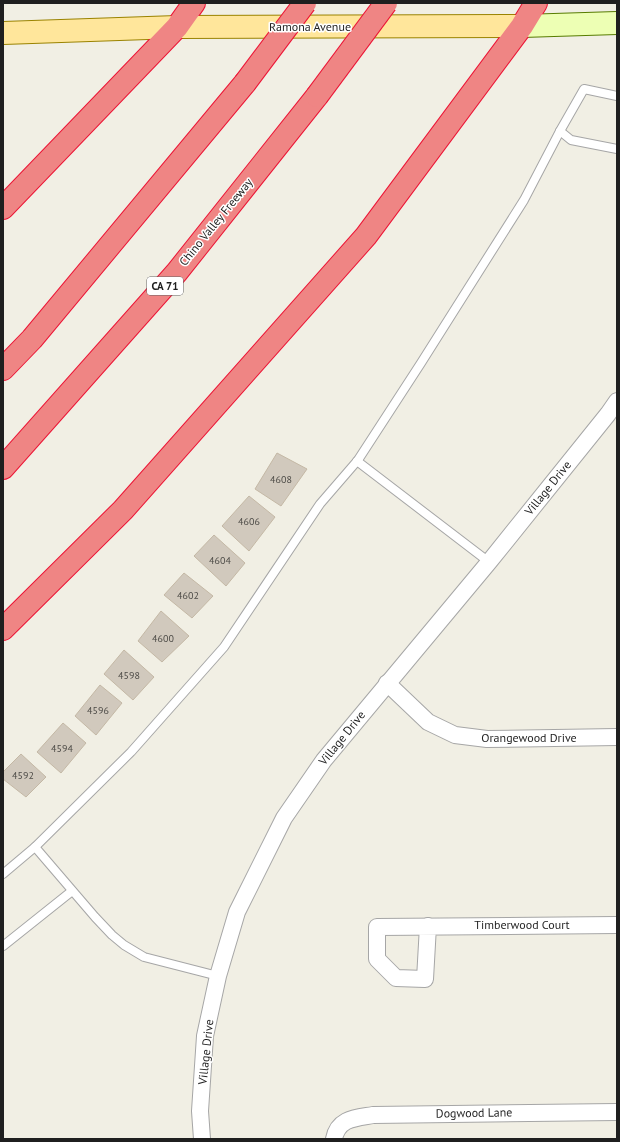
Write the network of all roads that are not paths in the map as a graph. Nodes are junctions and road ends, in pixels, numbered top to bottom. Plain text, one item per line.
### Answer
1 (194, 3) edge
2 (305, 3) edge
3 (386, 3) edge
4 (536, 3) edge
5 (617, 24) edge
6 (522, 26) junction
7 (178, 27) junction
8 (3, 33) edge
9 (617, 96) edge
10 (560, 131) junction
11 (617, 149) edge
12 (3, 208) edge
13 (3, 369) edge
14 (617, 401) edge
15 (357, 461) junction
16 (3, 468) edge
17 (489, 562) junction
18 (3, 629) edge
19 (387, 683) junction
20 (617, 737) edge
21 (35, 847) junction
22 (3, 874) edge
23 (72, 891) junction
24 (617, 925) edge
25 (428, 926) dead end
26 (3, 946) edge
27 (218, 976) junction
28 (617, 1112) edge
29 (334, 1135) edge
30 (202, 1139) edge

1 - 7 highway
2 - 13 highway, bridge
3 - 16 highway, Chino Valley Freeway / CA 71, bridge
4 - 6 highway
5 - 6 street, Ramona Avenue
6 - 7 main road, Ramona Avenue
6 - 18 highway
7 - 8 main road, Ramona Avenue
7 - 12 highway
9 - 10 lane
10 - 11 lane
10 - 15 lane
14 - 17 street, Village Drive
15 - 17 lane
15 - 21 lane
17 - 19 street, Village Drive
19 - 20 street, Orangewood Drive
19 - 27 street, Village Drive
21 - 22 lane
21 - 23 lane
23 - 26 lane
23 - 27 lane
24 - 25 street, Timberwood Court
27 - 30 street, Village Drive
28 - 29 street, Dogwood Lane

